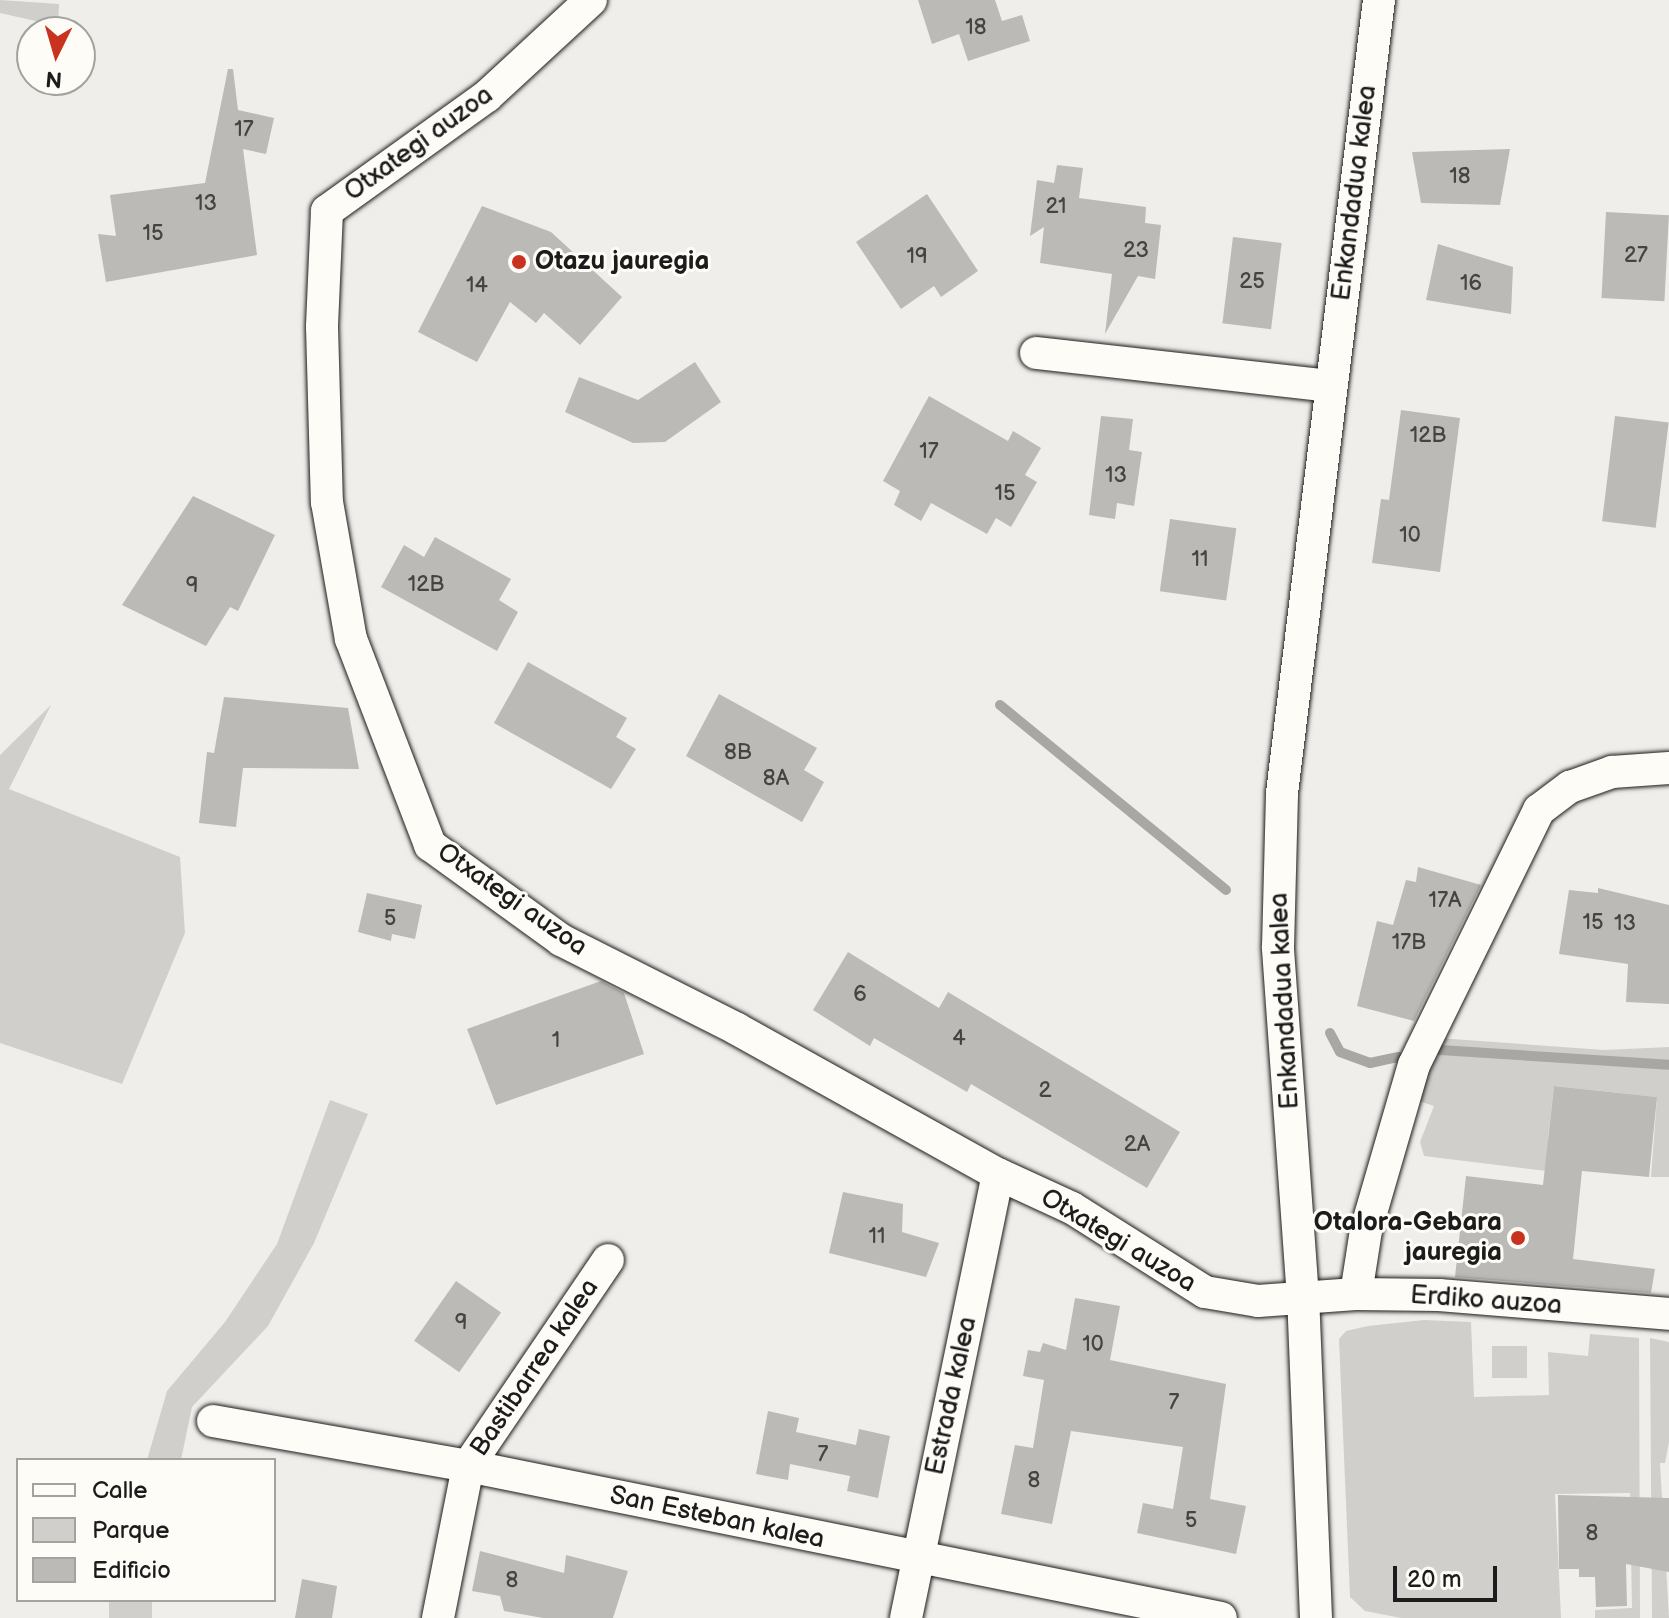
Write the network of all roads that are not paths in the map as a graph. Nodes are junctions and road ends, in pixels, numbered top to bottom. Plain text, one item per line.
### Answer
1 (591, 0) edge
2 (1379, 0) edge
3 (1036, 353) dead end
4 (1331, 386) junction
5 (1669, 768) edge
6 (998, 1174) junction
7 (608, 1260) dead end
8 (1356, 1294) junction
9 (1303, 1298) junction
10 (1669, 1314) edge
11 (213, 1421) dead end
12 (468, 1466) junction
13 (918, 1559) junction
14 (438, 1618) edge
15 (906, 1618) edge
16 (1221, 1618) edge
17 (1316, 1618) edge

1 - 6 street, Otxategi auzoa
2 - 4 street, Enkandadua kalea
3 - 4 street
4 - 9 street, Enkandadua kalea
5 - 8 street
6 - 9 street, Otxategi auzoa
6 - 13 street, Estrada kalea
7 - 12 street, Bastibarrea kalea
8 - 9 street, Erdiko auzoa
8 - 10 street, Erdiko auzoa
9 - 17 street, Enkandadua kalea
11 - 12 street, San Esteban kalea
12 - 13 street, San Esteban kalea
12 - 14 street, Bastibarrea kalea
13 - 15 street, Estrada kalea
13 - 16 street, San Esteban kalea

